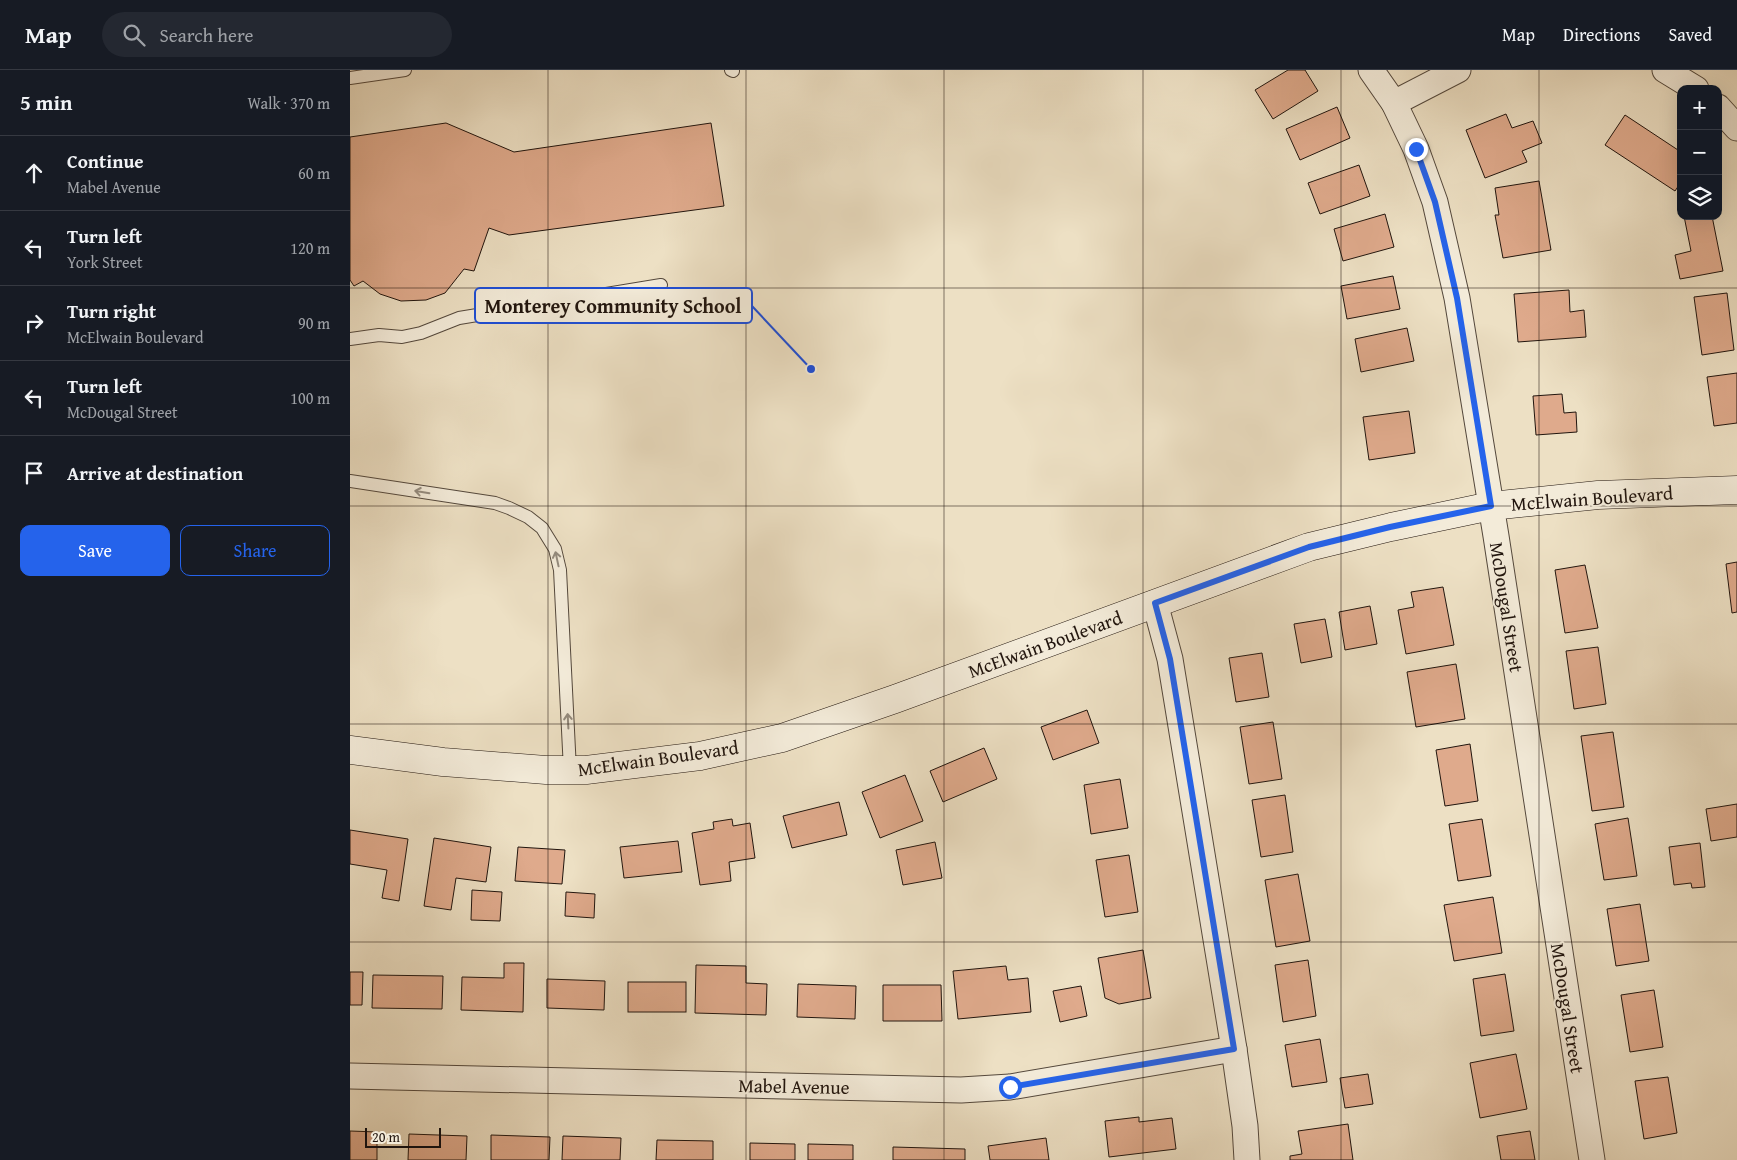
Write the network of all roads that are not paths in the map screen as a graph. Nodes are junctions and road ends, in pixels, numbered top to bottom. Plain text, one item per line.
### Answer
1 (406, 70) edge
2 (1371, 70) edge
3 (1458, 70) edge
4 (1665, 70) edge
5 (350, 78) edge
6 (1689, 85) edge
7 (1394, 103) junction
8 (1722, 111) edge
9 (1737, 128) edge
10 (661, 284) dead end
11 (350, 339) edge
12 (350, 481) edge
13 (1737, 490) edge
14 (1491, 506) junction
15 (1155, 603) junction
16 (350, 750) edge
17 (570, 770) junction
18 (1234, 1049) junction
19 (350, 1076) edge
20 (1247, 1160) edge
21 (1592, 1160) edge

1 - 5 lane
2 - 7 street, McDougal Street
3 - 7 street
4 - 6 street
7 - 14 street, McDougal Street
8 - 9 street
10 - 11 lane
17 -> 12 lane
13 - 14 street, McElwain Boulevard
14 - 15 street, McElwain Boulevard
14 - 21 street, McDougal Street
15 - 17 street, McElwain Boulevard
15 - 18 street
16 - 17 street, McElwain Boulevard
18 - 19 street, Mabel Avenue
18 - 20 street

